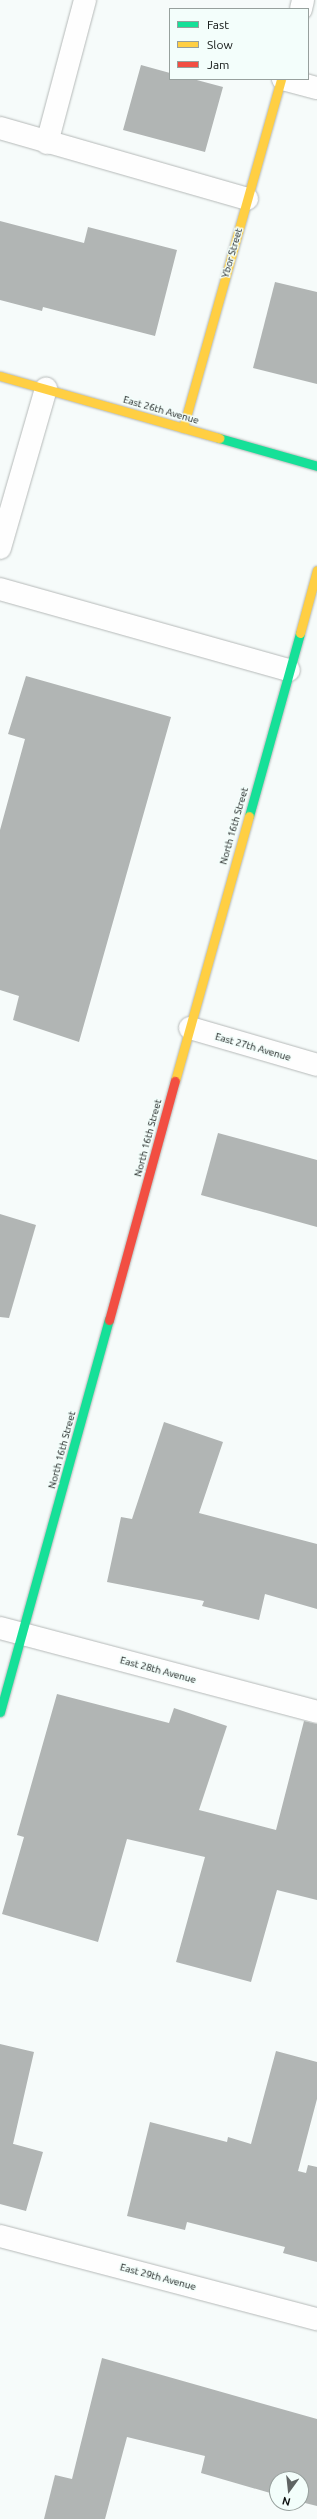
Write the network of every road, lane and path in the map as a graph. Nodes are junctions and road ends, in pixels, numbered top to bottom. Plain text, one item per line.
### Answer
1 (85, 0) edge
2 (282, 80) edge
3 (286, 80) edge
4 (317, 88) edge
5 (0, 128) edge
6 (47, 143) junction
7 (247, 199) junction
8 (0, 376) edge
9 (46, 389) junction
10 (183, 428) junction
11 (317, 466) edge
12 (0, 548) edge
13 (317, 570) edge
14 (0, 589) edge
15 (289, 670) junction
16 (190, 1028) junction
17 (317, 1065) edge
18 (0, 1628) edge
19 (22, 1634) junction
20 (0, 1712) edge
21 (317, 1712) edge
22 (0, 2236) edge
23 (317, 2319) edge

1 - 6 street
2 - 7 street, Ybor Street
3 - 4 street
5 - 6 street
6 - 7 street
7 - 10 street, Ybor Street
8 - 9 street, East 26th Avenue
9 - 10 street, East 26th Avenue
9 - 12 street
10 - 11 street, East 26th Avenue
13 - 15 street, North 16th Street
14 - 15 street
15 - 16 street, North 16th Street
16 - 17 street, East 27th Avenue
16 - 19 street, North 16th Street
18 - 19 street, East 28th Avenue
19 - 20 street, North 16th Street
19 - 21 street, East 28th Avenue
22 - 23 street, East 29th Avenue

